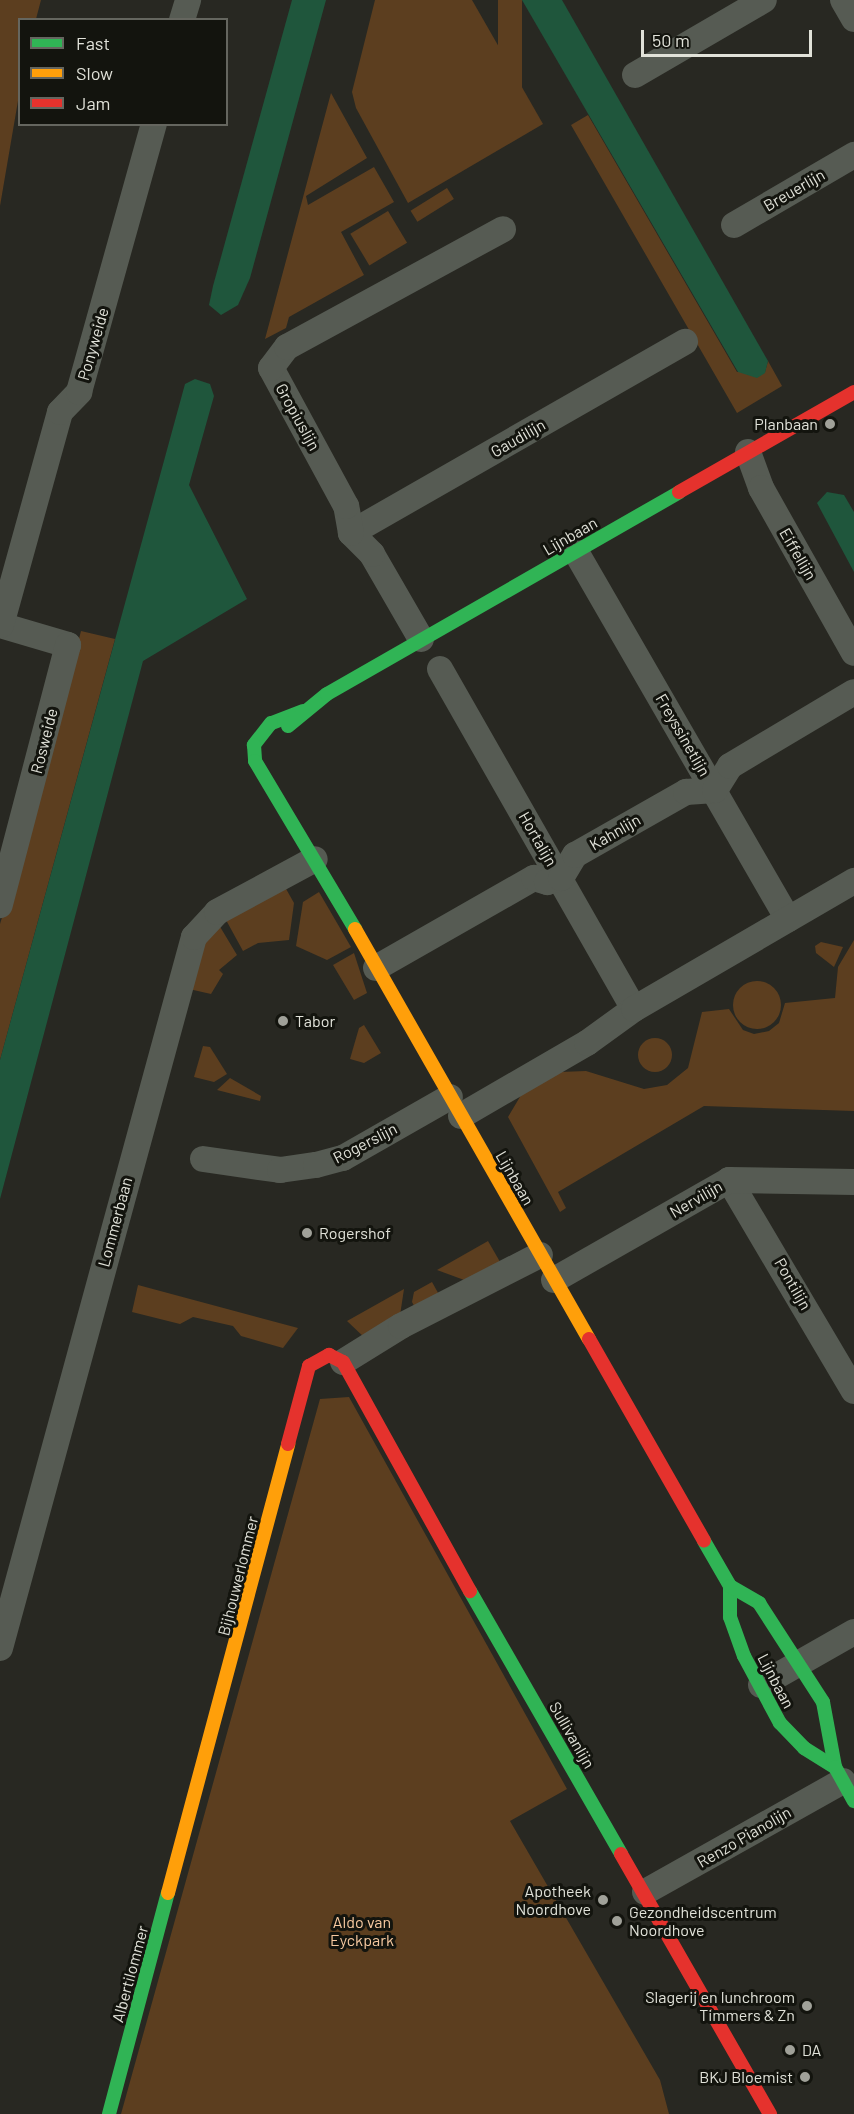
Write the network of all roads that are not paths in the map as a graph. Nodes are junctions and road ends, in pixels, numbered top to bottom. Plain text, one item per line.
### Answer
1 (188, 0) edge
2 (764, 0) edge
3 (843, 0) edge
4 (183, 18) edge
5 (854, 19) edge
6 (635, 75) dead end
7 (153, 126) edge
8 (854, 155) edge
9 (734, 225) dead end
10 (503, 229) dead end
11 (685, 342) dead end
12 (854, 392) edge
13 (748, 452) junction
14 (351, 533) junction
15 (576, 552) junction
16 (1, 625) edge
17 (422, 639) junction
18 (854, 653) edge
19 (440, 669) dead end
20 (854, 692) edge
21 (303, 711) junction
22 (278, 742) dead end
23 (273, 759) dead end
24 (272, 786) junction
25 (715, 790) junction
26 (6, 857) edge
27 (315, 859) junction
28 (561, 878) junction
29 (854, 881) edge
30 (0, 905) edge
31 (788, 919) junction
32 (376, 968) junction
33 (634, 1009) junction
34 (455, 1106) junction
35 (203, 1159) dead end
36 (729, 1180) junction
37 (854, 1182) edge
38 (540, 1255) junction
39 (554, 1280) junction
40 (346, 1367) junction
41 (854, 1390) edge
42 (730, 1586) junction
43 (854, 1632) edge
44 (0, 1648) edge
45 (800, 1663) junction
46 (761, 1685) junction
47 (844, 1783) edge
48 (182, 1841) joint
49 (645, 1892) junction
50 (109, 2114) edge
51 (770, 2114) edge

1 - 4 street
2 - 6 street
3 - 5 street
7 - 16 street, Ponyweide
8 - 9 street, Breuerlijn
10 - 14 street, Gropiuslijn
11 - 14 street, Gaudilijn
12 - 13 street, Lijnbaan
13 - 15 street, Lijnbaan
13 - 18 street, Eiffellijn
14 - 17 street
15 - 17 street, Lijnbaan
15 - 25 street, Freyssinetlijn
16 - 26 street, Rosweide
17 - 21 street, Lijnbaan
19 - 28 street, Hortalijn
20 - 25 street
21 - 22 street, Lijnbaan
21 - 24 street, Lijnbaan
23 - 24 street
24 - 27 street, Lijnbaan
25 - 28 street, Kahnlijn
25 - 31 street, Freyssinetlijn
26 - 30 street, Rosweide
27 - 32 street, Lijnbaan
27 - 44 street, Lommerbaan
28 - 32 street
28 - 33 street, Hortalijn
29 - 31 street, Rogerslijn
31 - 33 street, Rogerslijn
32 - 34 street, Lijnbaan
33 - 34 street, Rogerslijn
34 - 35 street, Rogerslijn
34 - 38 street, Lijnbaan
36 - 37 street, Nervilijn
36 - 39 street, Nervilijn
36 - 41 street, Pontilijn
38 - 39 street, Lijnbaan
38 - 40 street
39 - 42 street, Lijnbaan
40 - 48 street, Bijhouwerlommer
40 - 49 street, Sullivanlijn
42 - 45 street, Lijnbaan
42 - 46 street, Lijnbaan
43 - 45 street
45 - 46 street
45 - 47 street, Lijnbaan
46 - 47 street, Lijnbaan
47 - 49 street, Renzo Pianolijn
48 - 50 street, Albertilommer
49 - 51 street, Sullivanlijn

